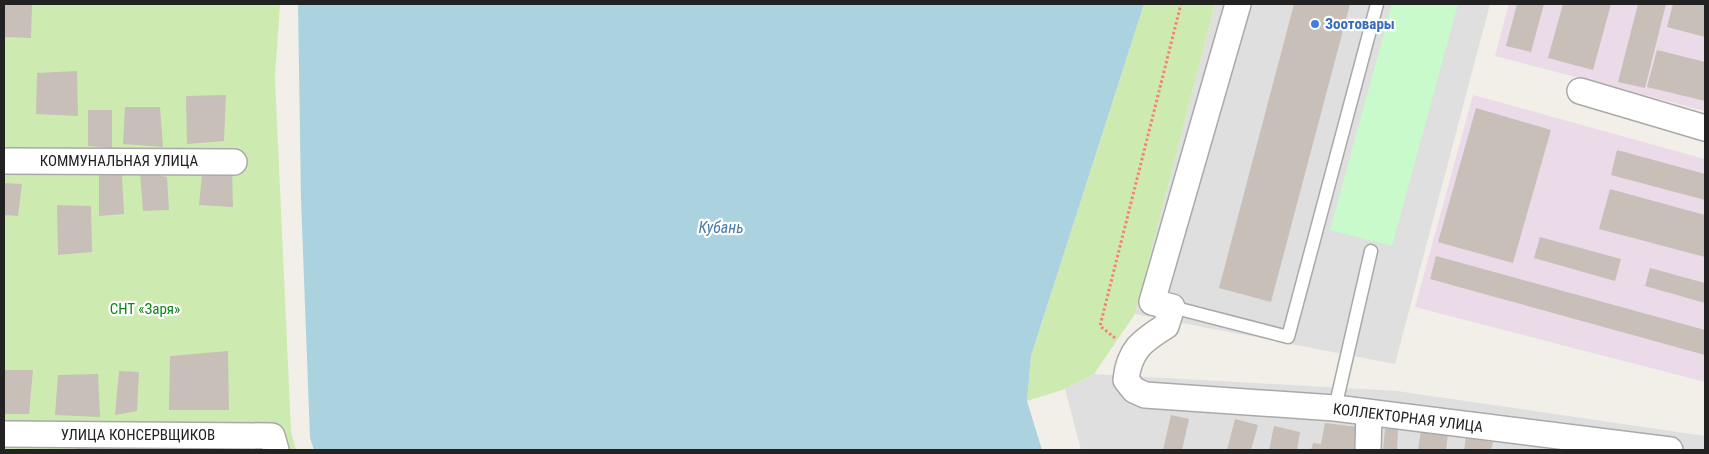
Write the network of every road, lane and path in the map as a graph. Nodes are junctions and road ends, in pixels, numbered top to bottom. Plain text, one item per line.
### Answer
1 (1181, 4) edge
2 (1238, 4) edge
3 (1377, 4) edge
4 (1580, 91) dead end
5 (1705, 128) edge
6 (4, 160) edge
7 (234, 162) dead end
8 (1370, 251) dead end
9 (1172, 307) junction
10 (1133, 353) junction
11 (1334, 408) junction
12 (1369, 412) junction
13 (4, 434) edge
14 (274, 443) edge
15 (1368, 450) edge
16 (1670, 450) edge

1 - 10 path
2 - 9 street
3 - 9 lane
4 - 5 street
6 - 7 street, КОММУНАЛЬНАЯ УЛИЦА
8 - 11 lane
9 - 10 street
10 - 11 street, КОЛЛЕКТОРНАЯ УЛИЦА
11 - 12 street, КОЛЛЕКТОРНАЯ УЛИЦА
12 - 15 street
12 - 16 street, КОЛЛЕКТОРНАЯ УЛИЦА
13 - 14 street, УЛИЦА КОНСЕРВЩИКОВ

